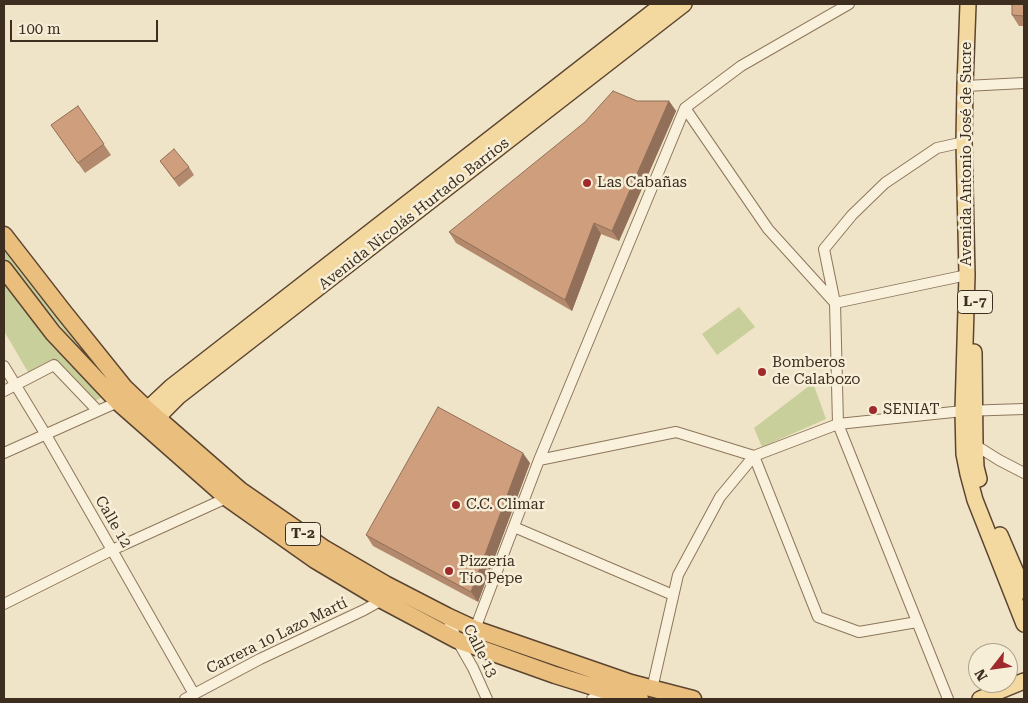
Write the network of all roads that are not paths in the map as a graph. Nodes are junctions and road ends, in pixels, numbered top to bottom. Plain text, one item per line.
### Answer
1 (663, 4) edge
2 (684, 4) edge
3 (849, 4) edge
4 (968, 4) edge
5 (976, 4) edge
6 (1024, 84) edge
7 (969, 86) junction
8 (685, 108) junction
9 (964, 142) junction
10 (4, 235) edge
11 (4, 269) edge
12 (967, 275) junction
13 (835, 302) junction
14 (4, 366) edge
15 (15, 385) junction
16 (4, 391) edge
17 (118, 402) junction
18 (1024, 409) edge
19 (98, 411) junction
20 (969, 411) junction
21 (147, 418) junction
22 (838, 424) junction
23 (46, 435) junction
24 (975, 446) junction
25 (4, 453) edge
26 (754, 456) junction
27 (539, 460) junction
28 (1024, 473) edge
29 (234, 494) junction
30 (514, 526) junction
31 (112, 550) junction
32 (1024, 591) edge
33 (673, 594) junction
34 (382, 600) junction
35 (4, 604) edge
36 (447, 616) junction
37 (917, 622) junction
38 (1024, 624) edge
39 (475, 629) junction
40 (457, 640) junction
41 (1024, 681) edge
42 (607, 691) junction
43 (638, 692) edge
44 (190, 697) edge
45 (488, 699) edge
46 (592, 699) edge
47 (693, 699) edge
48 (948, 699) edge
49 (980, 699) edge

1 - 21 main road, Avenida Nicolás Hurtado Barrios
2 - 21 main road, Avenida Nicolás Hurtado Barrios
3 - 8 street
4 - 7 main road, Avenida Antonio José de Sucre / L-7
5 - 7 main road, Avenida Antonio José de Sucre / L-7
6 - 7 street
7 - 9 main road, Avenida Antonio José de Sucre / L-7
7 - 20 main road, Avenida Antonio José de Sucre / L-7
8 - 13 street
8 - 27 street
9 - 12 main road, Avenida Antonio José de Sucre / L-7
9 - 13 street
10 - 21 highway, T-2
11 - 17 highway, T-2
12 - 13 street
12 - 20 main road, Avenida Antonio José de Sucre / L-7
13 - 22 street
14 - 15 street, Calle 12
15 - 16 street
15 - 19 street
15 - 23 street, Calle 12
17 - 19 street
17 - 21 highway, T-2
18 - 20 street
19 - 23 street
20 - 22 street
20 - 24 main road, Avenida Antonio José de Sucre / L-7
20 - 38 main road, Avenida Antonio José de Sucre / L-7
21 - 29 highway, T-2
22 - 26 street
22 - 37 street
23 - 25 street
23 - 31 street, Calle 12
24 - 28 street
24 - 32 main road, Avenida Antonio José de Sucre / L-7
26 - 27 street
26 - 33 street
26 - 37 street
27 - 30 street
29 - 31 street
29 - 34 highway, T-2
29 - 36 highway, T-2
30 - 33 street
30 - 39 street
31 - 35 street
31 - 44 street, Calle 12
33 - 43 street
34 - 40 highway, T-2
34 - 44 street, Carrera 10 Lazo Martí
36 - 39 highway, T-2
36 - 40 street, Calle 13
37 - 48 street
39 - 43 highway, T-2
40 - 42 highway, T-2
40 - 45 street, Calle 13
41 - 49 main road
42 - 43 highway, T-2
42 - 46 street
43 - 47 highway, T-2

